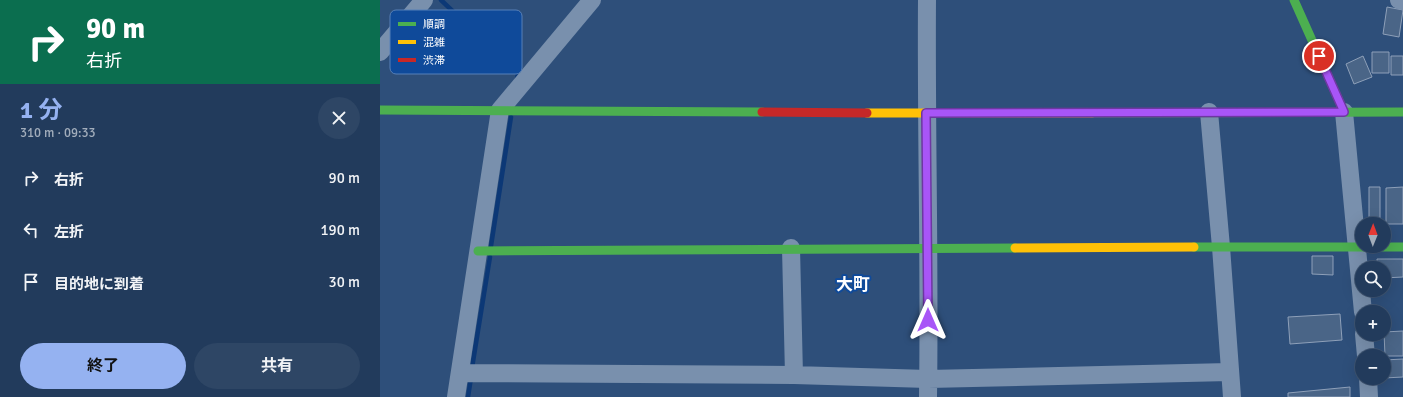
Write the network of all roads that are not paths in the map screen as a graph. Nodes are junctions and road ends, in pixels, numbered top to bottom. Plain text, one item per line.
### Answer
1 (424, 0) edge
2 (592, 0) edge
3 (928, 0) edge
4 (1294, 0) edge
5 (1399, 0) edge
6 (1403, 1) edge
7 (416, 10) edge
8 (390, 40) edge
9 (380, 52) edge
10 (380, 110) edge
11 (500, 110) junction
12 (1209, 112) junction
13 (1344, 112) junction
14 (1403, 112) edge
15 (926, 113) junction
16 (1355, 218) edge
17 (1221, 247) junction
18 (1355, 247) edge
19 (1391, 247) edge
20 (1403, 247) edge
21 (791, 248) junction
22 (928, 248) junction
23 (478, 251) junction
24 (1358, 253) edge
25 (1362, 305) edge
26 (1229, 372) junction
27 (460, 373) junction
28 (794, 376) junction
29 (928, 379) junction
30 (1368, 385) edge
31 (456, 397) edge
32 (928, 397) edge
33 (1232, 397) edge
34 (1369, 397) edge

1 - 7 street
2 - 11 street
3 - 15 street
4 - 13 street
5 - 6 street
8 - 9 street
10 - 11 street
11 - 15 street
11 - 23 street
12 - 13 street
12 - 15 street
12 - 17 street
13 - 14 street
13 - 16 street
15 - 22 street
17 - 18 street
17 - 22 street
17 - 26 street
19 - 20 street
21 - 22 street
21 - 23 street
21 - 28 street
22 - 29 street
23 - 27 street
24 - 25 street
26 - 29 street
26 - 33 street
27 - 28 street
27 - 31 street
28 - 29 street
29 - 32 street
30 - 34 street

